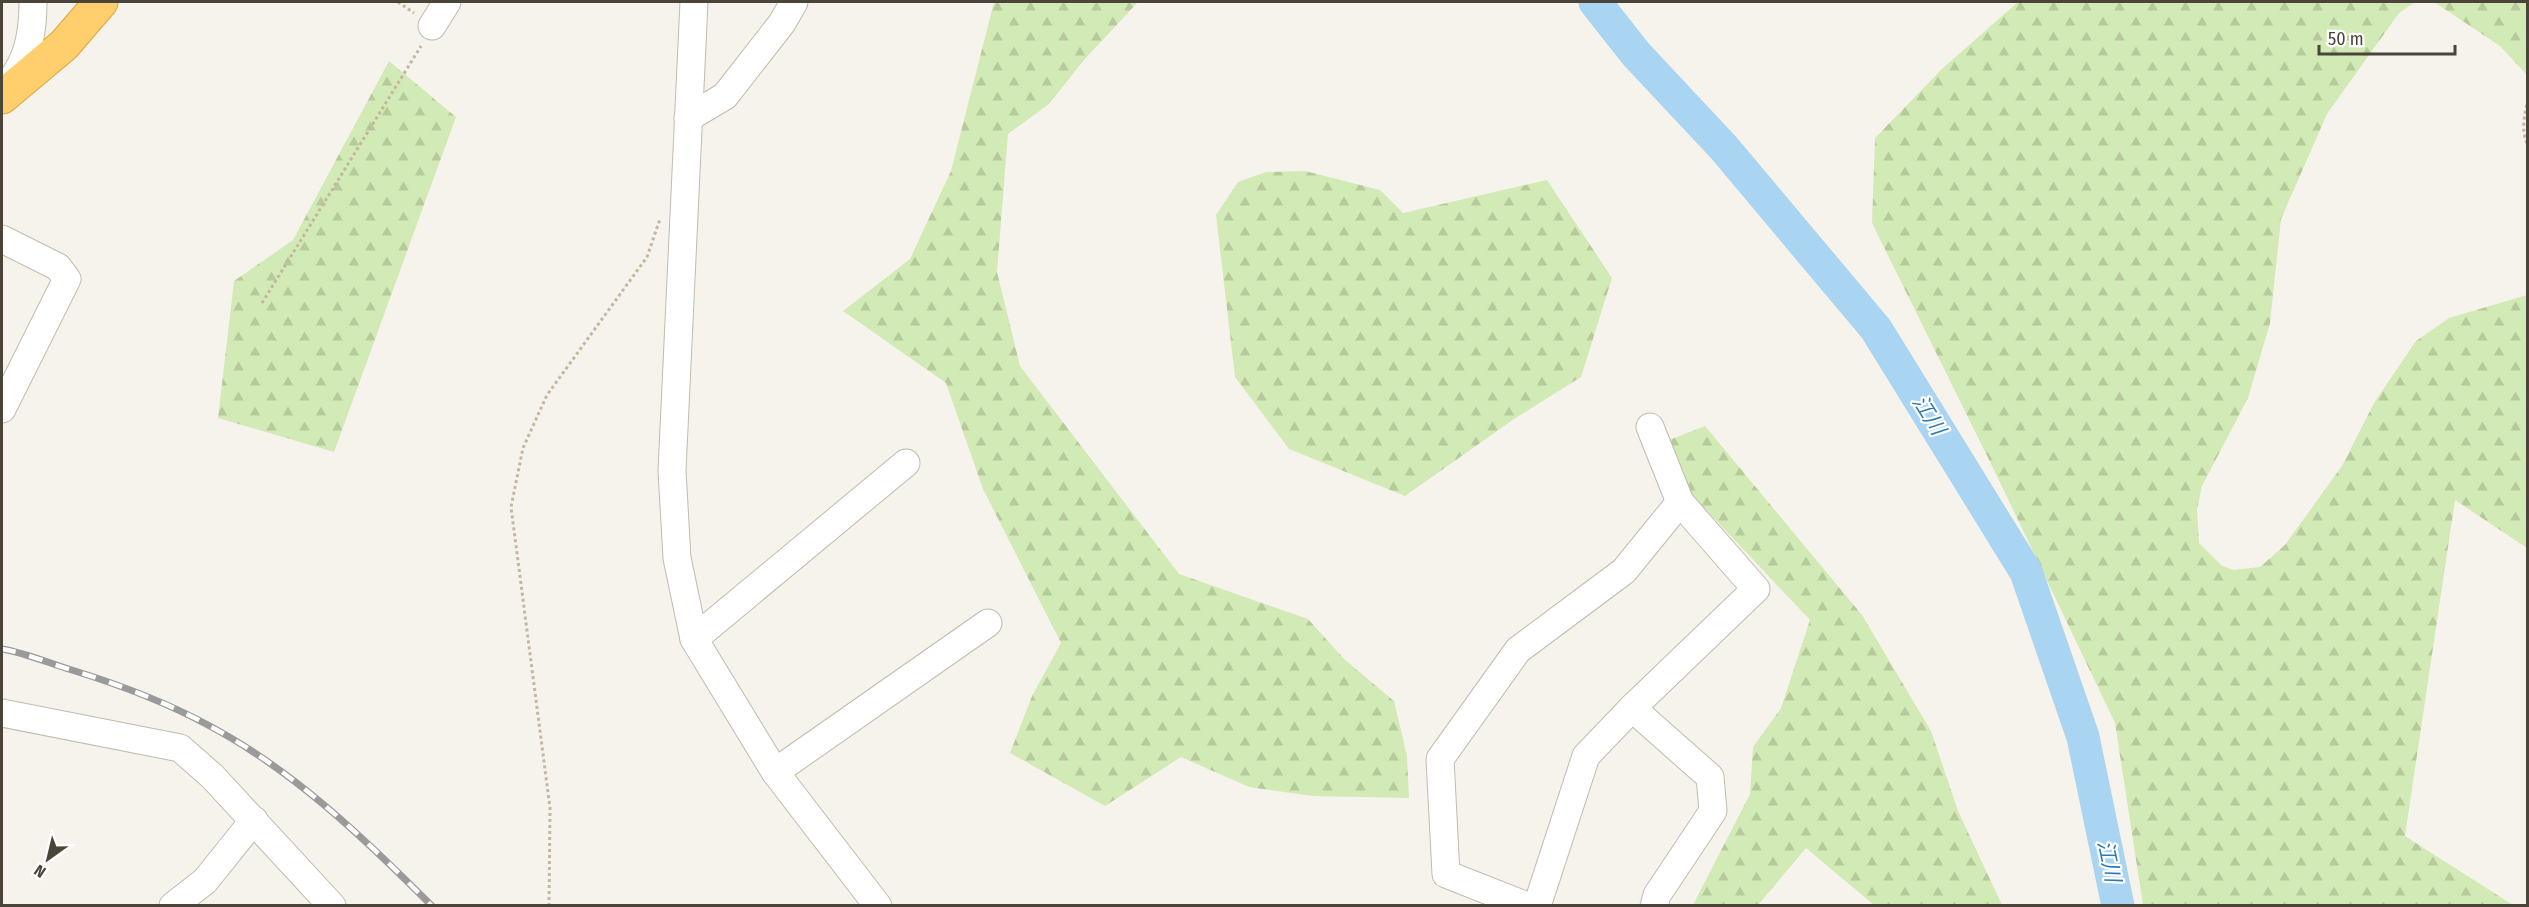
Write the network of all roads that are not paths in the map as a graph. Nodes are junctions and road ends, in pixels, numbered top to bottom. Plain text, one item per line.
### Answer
1 (33, 2) edge
2 (101, 2) edge
3 (447, 2) edge
4 (694, 2) edge
5 (794, 2) edge
6 (432, 26) road end
7 (2, 91) edge
8 (2, 97) edge
9 (688, 118) junction
10 (2, 239) edge
11 (2, 409) edge
12 (1650, 427) dead end
13 (906, 463) dead end
14 (1680, 502) junction
15 (988, 623) dead end
16 (694, 639) junction
17 (1632, 708) junction
18 (2, 713) edge
19 (775, 772) junction
20 (254, 820) junction
21 (173, 906) edge
22 (332, 906) edge
23 (878, 906) edge
24 (1527, 906) edge
25 (1537, 906) edge
26 (1654, 906) edge

1 - 7 street
2 - 8 highway
3 - 6 street
4 - 9 street
5 - 9 street
9 - 16 street
10 - 11 street
12 - 14 street
13 - 16 street
14 - 17 street
14 - 24 street
15 - 19 street
16 - 19 street
17 - 25 street
17 - 26 street
18 - 20 street
19 - 23 street
20 - 21 street
20 - 22 street

